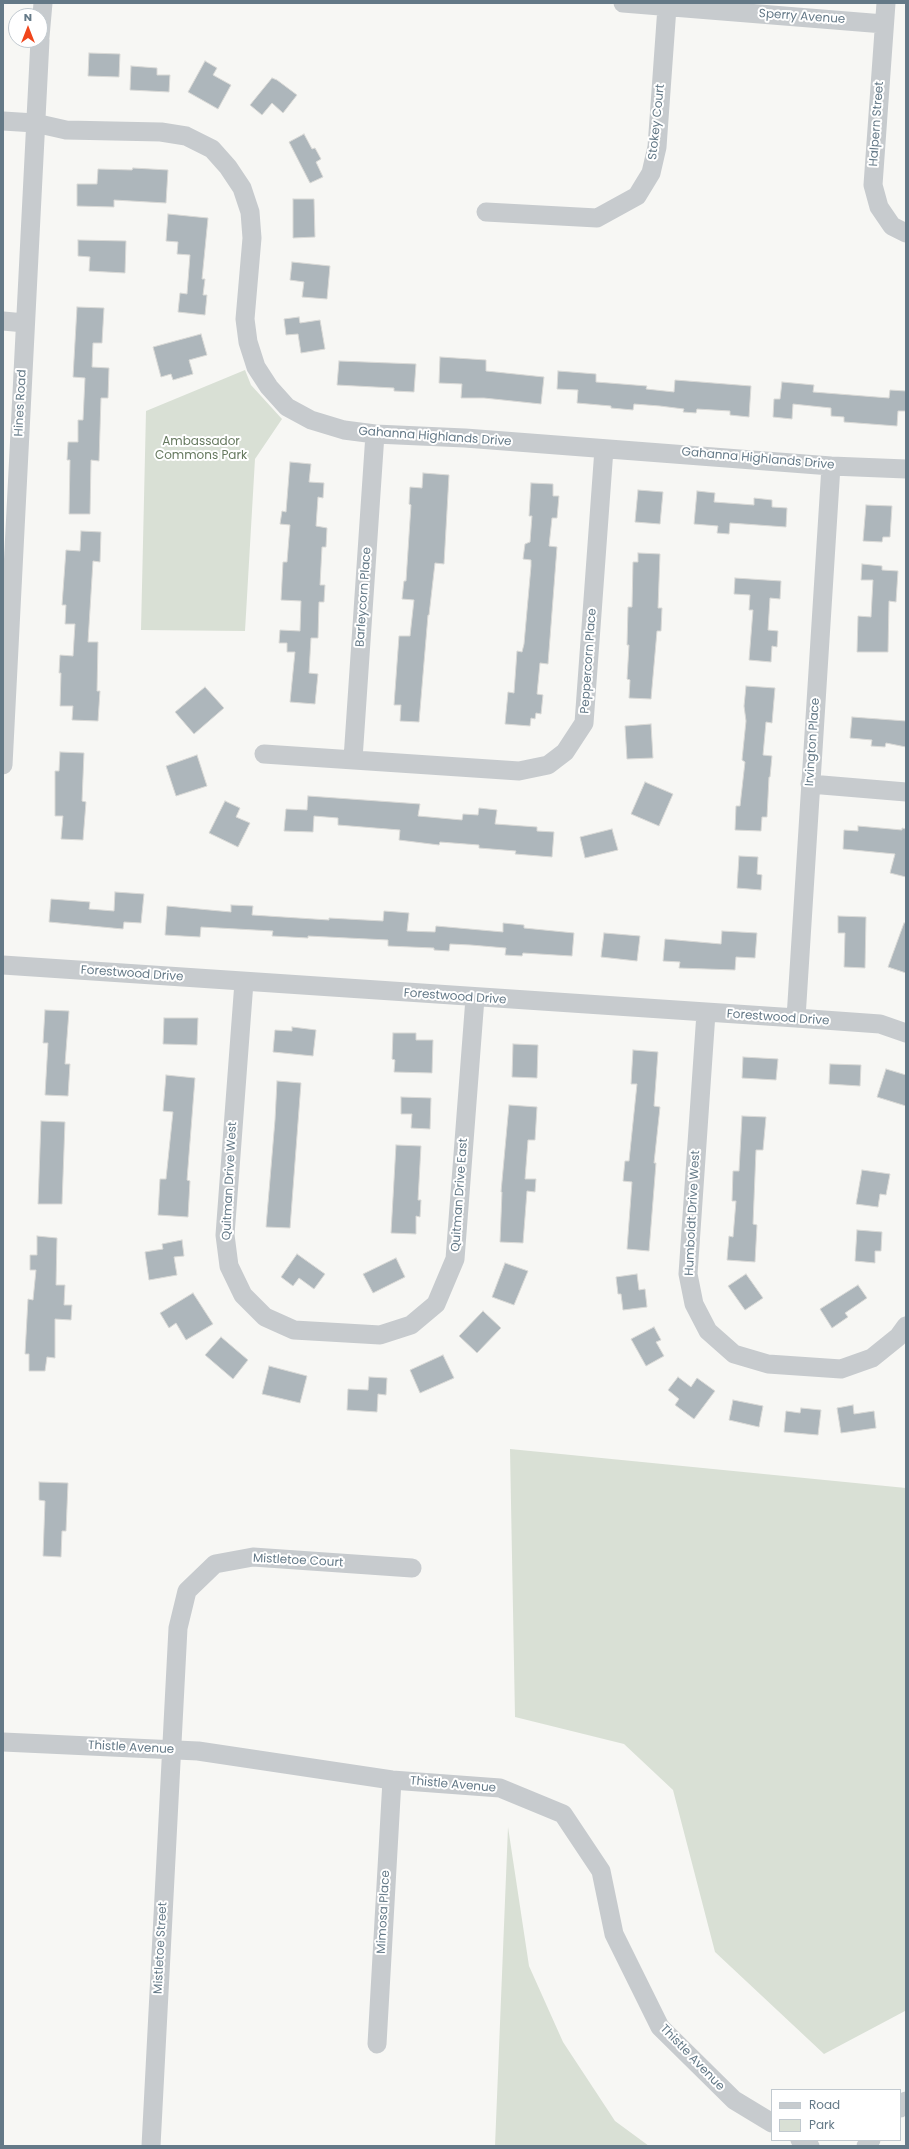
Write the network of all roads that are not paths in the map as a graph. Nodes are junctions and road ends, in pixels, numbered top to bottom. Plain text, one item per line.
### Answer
1 (623, 3) edge
2 (886, 3) edge
3 (667, 7) junction
4 (884, 24) junction
5 (39, 48) edge
6 (3, 121) edge
7 (35, 123) junction
8 (486, 212) dead end
9 (906, 233) edge
10 (3, 321) edge
11 (25, 323) junction
12 (375, 434) junction
13 (604, 449) junction
14 (831, 466) junction
15 (906, 469) edge
16 (264, 754) dead end
17 (354, 759) junction
18 (3, 765) edge
19 (810, 784) junction
20 (906, 792) edge
21 (3, 965) edge
22 (244, 982) junction
23 (475, 998) junction
24 (706, 1013) junction
25 (796, 1018) junction
26 (906, 1034) edge
27 (906, 1326) edge
28 (337, 1332) joint
29 (412, 1568) dead end
30 (3, 1742) edge
31 (171, 1750) junction
32 (392, 1780) junction
33 (377, 2044) dead end
34 (771, 2122) edge
35 (150, 2146) edge

1 - 3 street, Sperry Avenue
2 - 4 street, Halpern Street
3 - 4 street, Sperry Avenue
3 - 8 street, Stokey Court
4 - 9 street, Halpern Street
5 - 7 street, Hines Road
6 - 7 street, Gahanna Highlands Drive
7 - 11 street, Hines Road
7 - 12 street, Gahanna Highlands Drive
10 - 11 street
11 - 18 street, Hines Road
12 - 13 street, Gahanna Highlands Drive
12 - 17 street, Barleycorn Place
13 - 14 street, Gahanna Highlands Drive
13 - 17 street, Peppercorn Place
14 - 15 street, Gahanna Highlands Drive
14 - 19 street, Irvington Place
16 - 17 street, Peppercorn Place
19 - 20 street
19 - 25 street, Irvington Place
21 - 22 street, Forestwood Drive
22 - 23 street, Forestwood Drive
22 - 28 street, Quitman Drive West
23 - 24 street, Forestwood Drive
23 - 28 street, Quitman Drive East
24 - 25 street, Forestwood Drive
24 - 27 street, Humboldt Drive West
25 - 26 street, Forestwood Drive
29 - 31 street, Mistletoe Court
30 - 31 street, Thistle Avenue
31 - 32 street, Thistle Avenue
31 - 35 street, Mistletoe Street
32 - 33 street, Mimosa Place
32 - 34 street, Thistle Avenue

